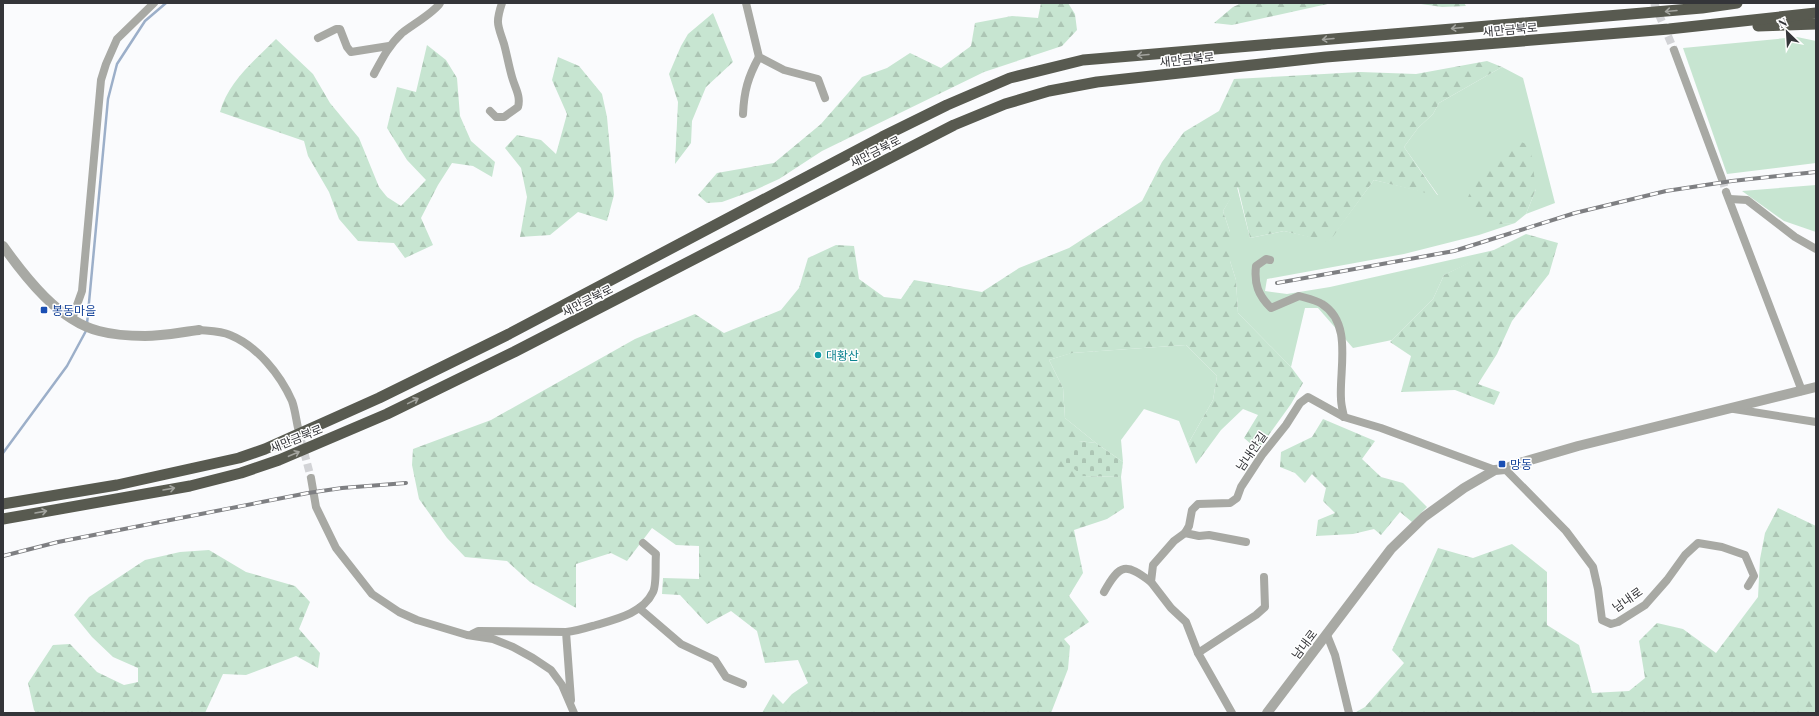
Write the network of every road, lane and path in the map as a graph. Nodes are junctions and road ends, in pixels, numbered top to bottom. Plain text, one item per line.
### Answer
1 (154, 3) edge
2 (440, 3) edge
3 (502, 3) edge
4 (746, 3) edge
5 (1725, 3) edge
6 (1737, 3) edge
7 (1702, 8) junction
8 (1816, 13) edge
9 (1816, 24) edge
10 (1669, 30) junction
11 (318, 38) dead end
12 (389, 46) junction
13 (1674, 50) tunnel mouth
14 (759, 57) junction
15 (374, 74) dead end
16 (825, 98) dead end
17 (490, 111) dead end
18 (743, 114) dead end
19 (1722, 179) tunnel mouth
20 (3, 246) edge
21 (1816, 249) edge
22 (1270, 260) dead end
23 (72, 319) junction
24 (199, 330) joint
25 (1816, 387) edge
26 (1802, 391) junction
27 (1731, 408) junction
28 (1344, 417) junction
29 (1816, 422) edge
30 (298, 428) tunnel mouth
31 (1500, 470) junction
32 (311, 478) tunnel mouth
33 (3, 504) edge
34 (3, 519) edge
35 (1186, 533) junction
36 (1246, 542) dead end
37 (643, 543) dead end
38 (1264, 577) dead end
39 (1151, 582) junction
40 (1748, 586) dead end
41 (1104, 592) dead end
42 (639, 608) junction
43 (566, 632) junction
44 (467, 635) junction
45 (1327, 635) junction
46 (1198, 652) junction
47 (743, 684) dead end
48 (573, 711) edge
49 (1232, 713) edge
50 (1267, 713) edge
51 (1349, 713) edge

1 - 23 street
2 - 12 street
3 - 17 street
4 - 14 street
5 - 7 highway
6 - 7 highway, 새만금북로
7 -> 33 highway, 새만금북로
8 - 10 highway, 새만금북로
9 - 10 highway
34 -> 10 highway, 새만금북로
11 - 12 street
12 - 15 street
13 - 19 street
14 - 16 street
14 - 18 street
20 - 23 street
21 - 26 street
22 - 28 street
23 - 24 street
24 - 30 street
25 - 26 street, 남내로
26 - 27 street, 남내로
27 - 29 street
27 - 31 street, 남내로
28 - 31 street, 남내안길
28 - 35 street, 남내안길
31 - 40 street, 남내로
31 - 45 street, 남내로
32 - 44 street
35 - 36 street
35 - 39 street
37 - 42 street
38 - 46 street
39 - 41 street
39 - 46 street
42 - 43 street
42 - 47 street
43 - 44 street
43 - 48 street
44 - 48 street
45 - 50 street, 남내로
45 - 51 street
46 - 49 street

